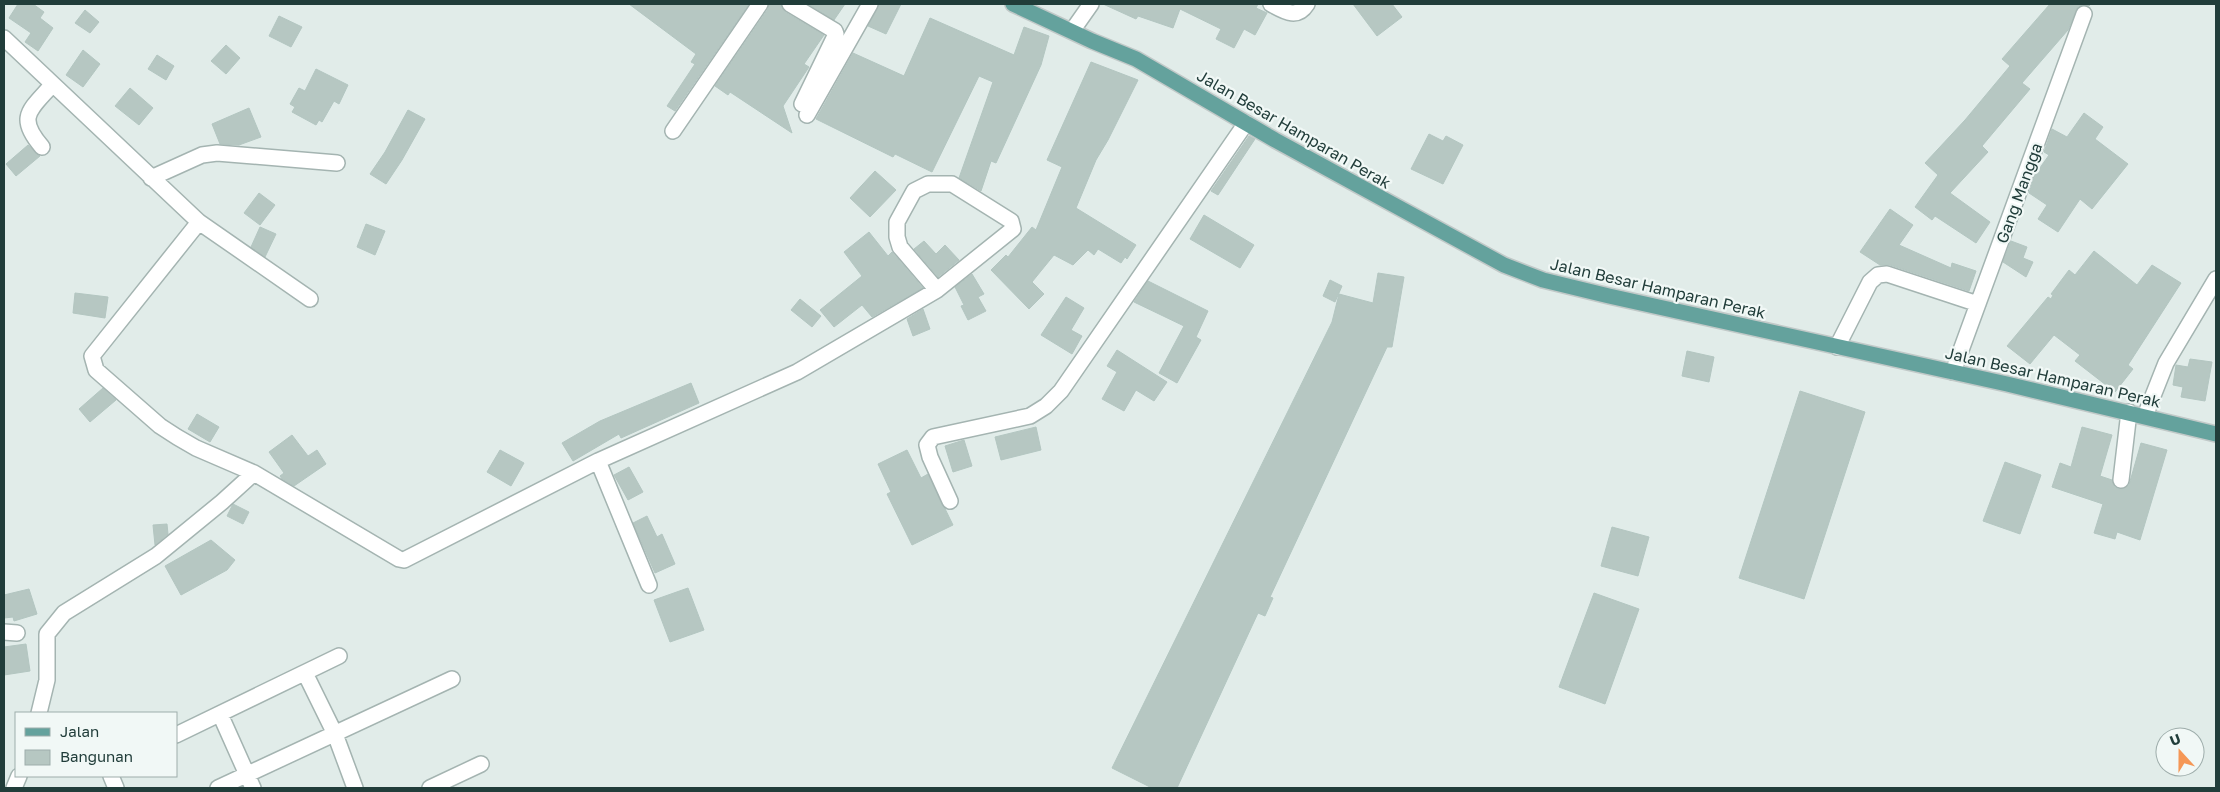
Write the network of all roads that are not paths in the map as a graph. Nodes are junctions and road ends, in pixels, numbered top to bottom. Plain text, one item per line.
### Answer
1 (760, 4) edge
2 (790, 4) edge
3 (870, 4) edge
4 (1014, 4) edge
5 (1091, 4) edge
6 (1271, 4) edge
7 (1307, 4) edge
8 (2084, 14) dead end
9 (1072, 31) junction
10 (4, 38) edge
11 (52, 85) junction
12 (1246, 123) junction
13 (673, 131) dead end
14 (42, 147) dead end
15 (337, 164) dead end
16 (154, 180) junction
17 (196, 220) junction
18 (2216, 279) edge
19 (937, 290) junction
20 (310, 299) dead end
21 (1978, 304) junction
22 (1837, 347) junction
23 (1953, 372) junction
24 (2128, 412) junction
25 (2145, 416) junction
26 (2216, 434) edge
27 (598, 461) junction
28 (254, 473) junction
29 (2121, 480) dead end
30 (950, 501) dead end
31 (649, 585) dead end
32 (339, 656) dead end
33 (305, 673) junction
34 (452, 680) dead end
35 (39, 712) edge
36 (220, 714) junction
37 (178, 734) edge
38 (335, 734) junction
39 (481, 764) dead end
40 (250, 781) edge
41 (447, 785) edge
42 (218, 788) edge
43 (356, 788) edge
44 (430, 788) edge

1 - 13 street
2 - 3 street
4 - 9 main road, Jalan Besar Hamparan Perak
5 - 9 street
6 - 7 street
8 - 21 street, Gang Mangga
9 - 12 main road, Jalan Besar Hamparan Perak
10 - 11 street
11 - 14 street
11 - 16 street
12 - 22 main road, Jalan Besar Hamparan Perak
12 - 30 street
15 - 16 street
16 - 17 street
17 - 20 street
17 - 28 street
18 - 25 street
19 - 19 street
19 - 27 street
21 - 22 street
21 - 23 street, Gang Mangga
22 - 23 main road, Jalan Besar Hamparan Perak
23 - 24 main road, Jalan Besar Hamparan Perak
24 - 25 main road, Jalan Besar Hamparan Perak
24 - 29 street
25 - 26 main road, Jalan Besar Hamparan Perak
27 - 28 street
27 - 31 street
28 - 35 street
32 - 33 street
33 - 36 street
33 - 38 street
34 - 38 street
36 - 37 street
36 - 40 street
38 - 40 street
38 - 43 street
39 - 41 street
40 - 42 street
41 - 44 street

